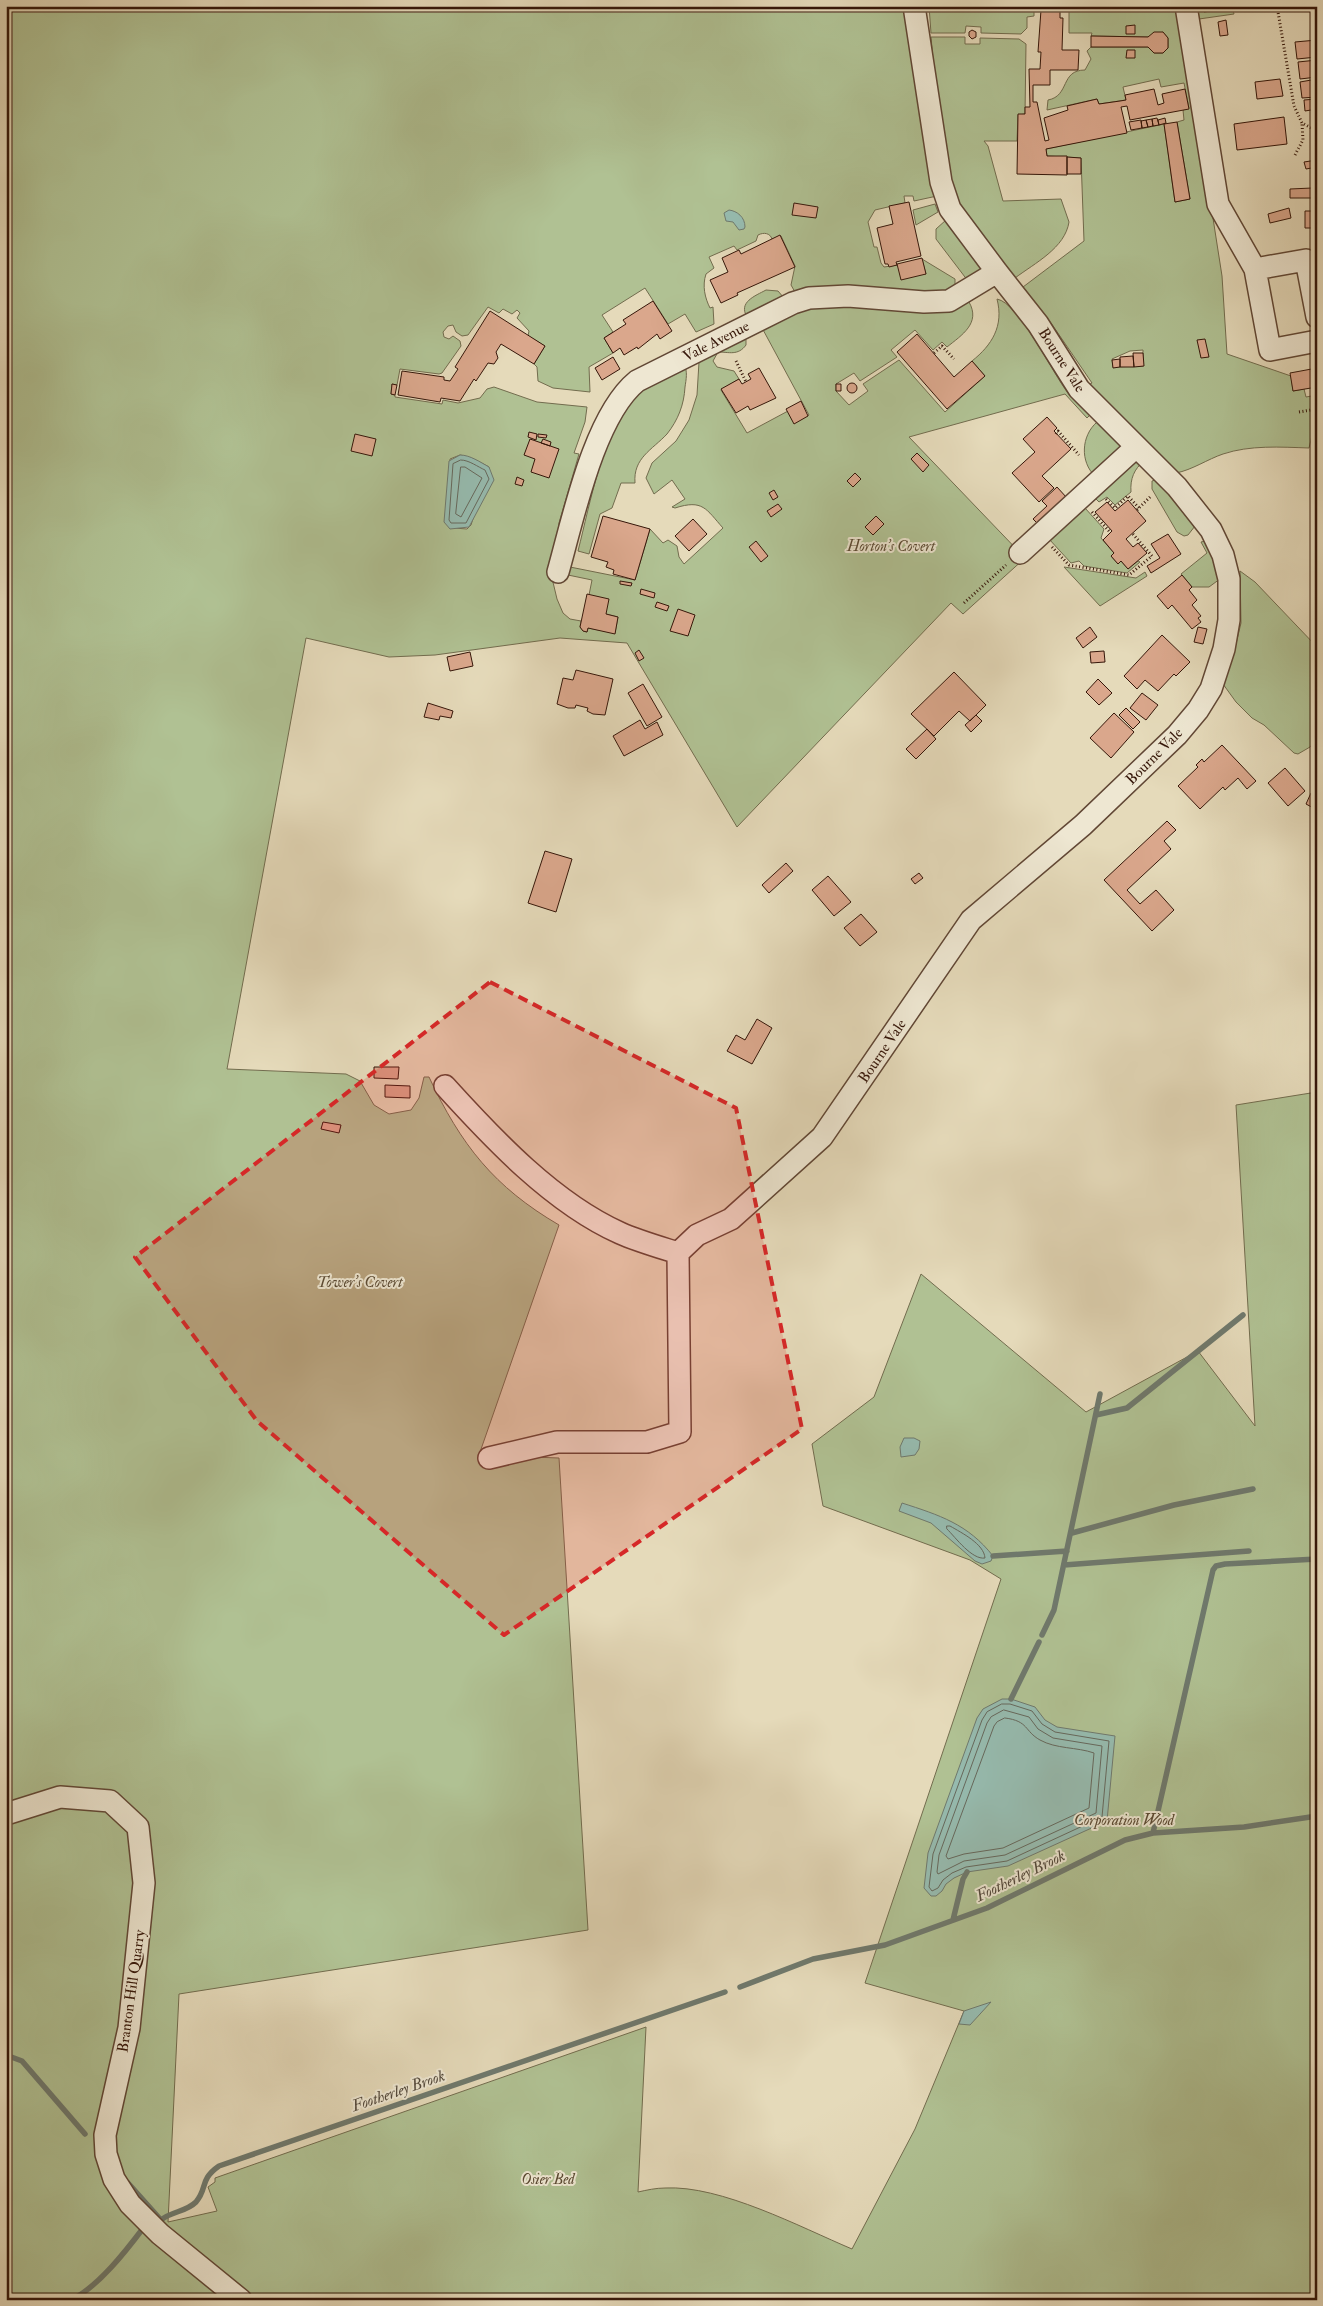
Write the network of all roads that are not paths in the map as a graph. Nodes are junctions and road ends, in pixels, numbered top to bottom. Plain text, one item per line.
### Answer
1 (914, 6) edge
2 (1186, 6) edge
3 (1255, 269) junction
4 (997, 272) junction
5 (1317, 317) edge
6 (1317, 342) edge
7 (1136, 447) junction
8 (1020, 553) road end
9 (558, 572) dead end
10 (444, 1086) dead end
11 (678, 1253) junction
12 (489, 1458) dead end
13 (6, 1814) edge
14 (241, 2300) edge

1 - 4 street, Bourne Vale
2 - 3 street
3 - 5 street
3 - 6 street
4 - 7 street, Bourne Vale
4 - 9 street, Vale Avenue
7 - 8 street
7 - 11 street, Bourne Vale
10 - 11 street
11 - 12 street
13 - 14 street, Branton Hill Quarry

